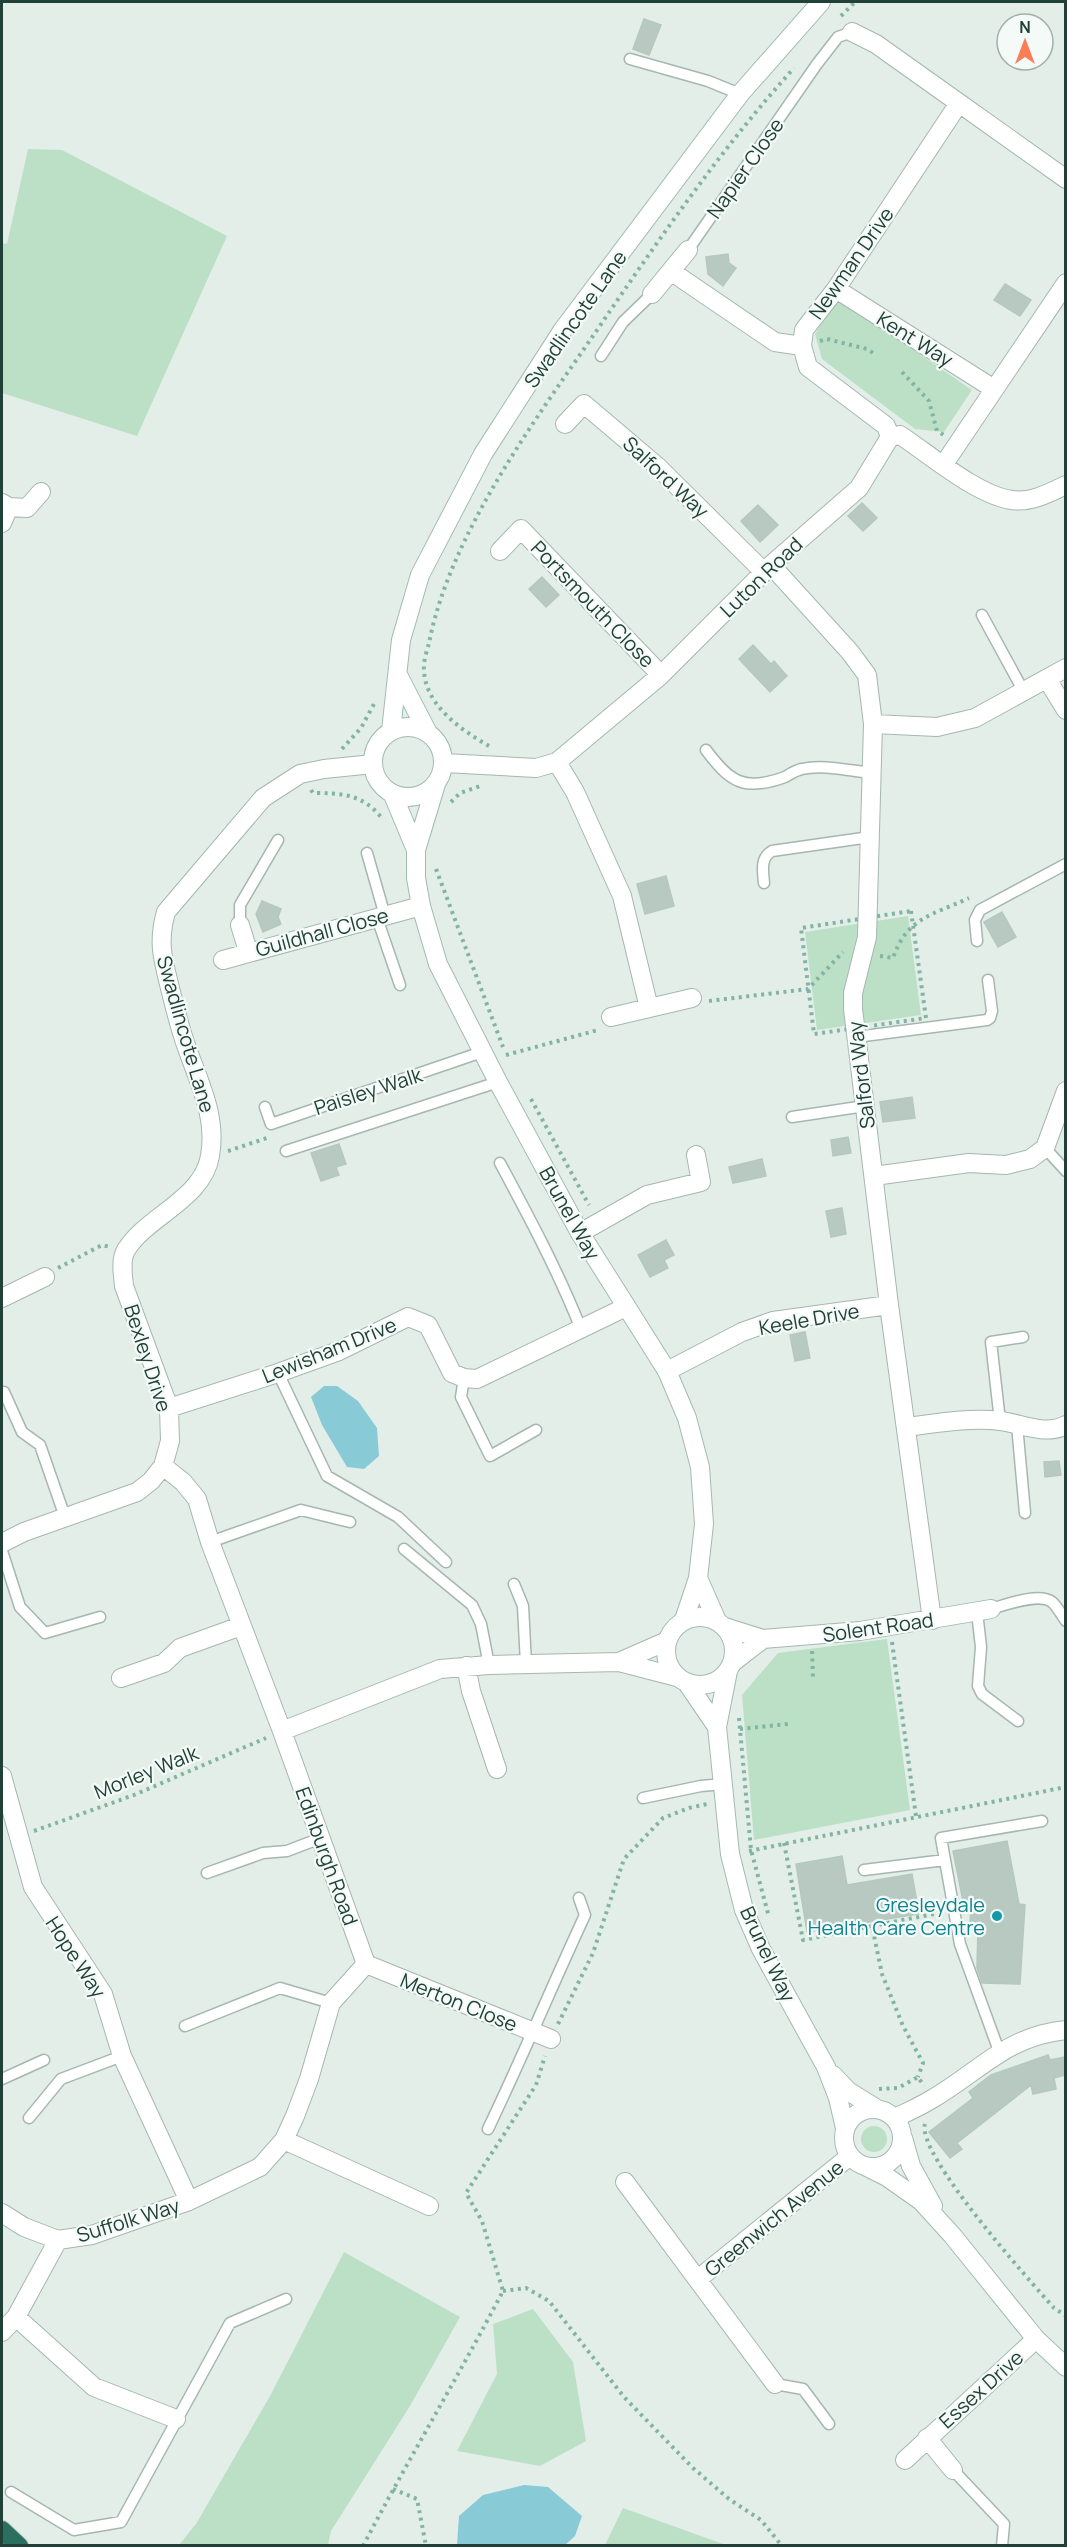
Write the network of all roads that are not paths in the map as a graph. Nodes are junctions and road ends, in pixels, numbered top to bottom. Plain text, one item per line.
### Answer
1 (821, 2) edge
2 (852, 32) joint
3 (630, 59) dead end
4 (740, 94) junction
5 (959, 103) junction
6 (1065, 179) edge
7 (688, 250) joint
8 (672, 272) junction
9 (1065, 283) edge
10 (836, 289) junction
11 (652, 294) joint
12 (802, 346) junction
13 (601, 356) dead end
14 (994, 389) junction
15 (565, 424) dead end
16 (890, 437) junction
17 (944, 464) junction
18 (1065, 485) edge
19 (41, 492) dead end
20 (4, 511) edge
21 (500, 550) dead end
22 (767, 569) junction
23 (982, 615) dead end
24 (399, 668) junction
25 (1065, 668) edge
26 (661, 675) junction
27 (1047, 679) junction
28 (1024, 692) junction
29 (1065, 710) edge
30 (873, 724) junction
31 (391, 731) junction
32 (428, 733) junction
33 (706, 750) dead end
34 (557, 762) junction
35 (444, 763) junction
36 (373, 764) junction
37 (872, 773) junction
38 (436, 784) junction
39 (393, 795) junction
40 (870, 837) junction
41 (278, 840) dead end
42 (416, 850) junction
43 (367, 853) dead end
44 (1065, 864) edge
45 (764, 883) dead end
46 (421, 906) junction
47 (381, 917) junction
48 (240, 925) joint
49 (977, 941) dead end
50 (248, 951) junction
51 (223, 960) dead end
52 (988, 980) dead end
53 (400, 985) dead end
54 (692, 998) road end
55 (649, 1008) junction
56 (611, 1017) road end
57 (856, 1033) junction
58 (482, 1052) junction
59 (498, 1082) junction
60 (1065, 1091) edge
61 (865, 1106) junction
62 (266, 1107) dead end
63 (792, 1118) dead end
64 (1045, 1148) junction
65 (286, 1151) dead end
66 (696, 1155) dead end
67 (500, 1163) dead end
68 (1065, 1171) edge
69 (874, 1176) junction
70 (580, 1233) junction
71 (125, 1251) joint
72 (45, 1276) road end
73 (2, 1298) edge
74 (889, 1305) junction
75 (626, 1307) junction
76 (581, 1329) junction
77 (1023, 1337) dead end
78 (667, 1371) junction
79 (278, 1373) junction
80 (464, 1378) junction
81 (4, 1392) dead end
82 (169, 1408) junction
83 (1009, 1423) junction
84 (1065, 1425) edge
85 (907, 1427) junction
86 (536, 1430) dead end
87 (163, 1467) junction
88 (1025, 1513) dead end
89 (65, 1517) junction
90 (350, 1522) dead end
91 (210, 1542) junction
92 (2, 1543) edge
93 (404, 1549) dead end
94 (2, 1551) edge
95 (446, 1562) dead end
96 (699, 1578) junction
97 (514, 1584) dead end
98 (984, 1611) junction
99 (100, 1617) dead end
100 (684, 1620) junction
101 (932, 1620) junction
102 (1065, 1621) edge
103 (721, 1624) junction
104 (241, 1626) junction
105 (763, 1639) junction
106 (667, 1641) junction
107 (619, 1662) junction
108 (525, 1664) junction
109 (489, 1665) junction
110 (466, 1666) junction
111 (730, 1667) junction
112 (121, 1678) dead end
113 (682, 1680) junction
114 (1018, 1721) dead end
115 (717, 1727) junction
116 (282, 1731) junction
117 (497, 1769) dead end
118 (2, 1776) edge
119 (725, 1792) junction
120 (643, 1798) dead end
121 (1042, 1821) dead end
122 (321, 1838) junction
123 (945, 1860) junction
124 (864, 1870) dead end
125 (207, 1874) dead end
126 (579, 1898) dead end
127 (366, 1964) junction
128 (331, 2004) junction
129 (185, 2026) dead end
130 (1065, 2030) edge
131 (533, 2032) junction
132 (551, 2039) road end
133 (999, 2051) junction
134 (123, 2056) junction
135 (44, 2060) dead end
136 (825, 2067) junction
137 (2, 2079) edge
138 (878, 2109) junction
139 (29, 2118) dead end
140 (895, 2118) junction
141 (845, 2128) junction
142 (488, 2129) dead end
143 (903, 2135) junction
144 (284, 2140) junction
145 (850, 2156) junction
146 (866, 2166) junction
147 (625, 2182) dead end
148 (189, 2201) junction
149 (429, 2206) dead end
150 (2, 2213) edge
151 (952, 2235) junction
152 (58, 2240) junction
153 (699, 2279) junction
154 (286, 2300) dead end
155 (16, 2317) junction
156 (2, 2332) edge
157 (1036, 2339) junction
158 (1065, 2367) edge
159 (775, 2384) joint
160 (176, 2419) junction
161 (829, 2424) dead end
162 (927, 2438) junction
163 (905, 2460) dead end
164 (953, 2470) joint
165 (11, 2492) dead end
166 (2, 2530) edge
167 (19, 2546) edge
168 (1002, 2546) edge

1 - 4 street, Swadlincote Lane
2 - 5 street
2 - 7 lane, Napier Close
3 - 4 lane
4 - 24 street, Swadlincote Lane
5 - 6 street
5 - 10 street, Newman Drive
7 - 8 street, Napier Close
8 - 11 street, Napier Close
8 - 12 street
9 - 14 street
10 - 12 street, Newman Drive
10 - 14 street, Kent Way
11 - 13 lane
12 - 16 street
14 - 17 street
15 - 22 street, Salford Way
16 - 17 street
16 - 22 street, Luton Road
17 - 18 street
19 - 20 street
21 - 26 street, Portsmouth Close
22 - 26 street, Luton Road
22 - 30 street, Salford Way
23 - 28 lane
24 - 31 street, Swadlincote Lane
24 - 32 street
25 - 27 street
26 - 34 street, Luton Road
27 - 28 street
27 - 29 street
28 - 30 street
30 - 37 street, Salford Way
31 - 32 street
31 - 36 street
32 - 35 street
33 - 37 lane
34 - 35 street, Luton Road
34 - 55 street
35 - 38 street
36 - 39 street
36 - 71 street, Swadlincote Lane
37 - 40 street, Salford Way
38 - 39 street
38 - 42 street, Brunel Way
39 - 42 street, Brunel Way
40 - 45 lane
40 - 57 street, Salford Way
41 - 48 lane
42 - 46 street, Brunel Way
43 - 47 lane
44 - 49 lane
46 - 47 street, Guildhall Close
46 - 58 street, Brunel Way
47 - 50 street, Guildhall Close
47 - 53 lane
48 - 50 street
50 - 51 street, Guildhall Close
52 - 57 lane
54 - 55 street
55 - 56 street
57 - 61 street, Salford Way
58 - 59 street, Brunel Way
58 - 62 lane, Paisley Walk
59 - 65 lane
59 - 70 street, Brunel Way
60 - 64 street
61 - 63 lane
61 - 69 street, Salford Way
64 - 68 lane
64 - 69 street
66 - 70 street
67 - 76 lane
69 - 74 street, Salford Way
70 - 75 street, Brunel Way
71 - 82 street, Bexley Drive
72 - 73 street
74 - 78 street, Keele Drive
74 - 85 street, Salford Way
75 - 76 street
75 - 78 street, Brunel Way
76 - 80 street
77 - 83 lane
78 - 96 street, Brunel Way
79 - 80 street, Lewisham Drive
79 - 82 street, Lewisham Drive
79 - 95 lane
80 - 86 lane
81 - 89 lane
82 - 87 street, Bexley Drive
83 - 84 street
83 - 85 street
83 - 88 lane
85 - 101 street, Salford Way
87 - 89 street
87 - 91 street, Edinburgh Road
89 - 92 street
90 - 91 lane
91 - 104 street, Edinburgh Road
93 - 109 lane
94 - 99 lane
96 - 100 street, Brunel Way
96 - 103 street, Brunel Way
97 - 108 lane
98 - 101 street, Solent Road
98 - 102 lane
98 - 114 lane
100 - 103 street
100 - 106 street
101 - 105 street, Solent Road
103 - 105 street, Solent Road
103 - 111 street
104 - 112 street
104 - 116 street, Edinburgh Road
105 - 111 street
106 - 107 street
106 - 113 street
107 - 108 street
107 - 113 street
108 - 109 street
109 - 110 street
110 - 116 street
110 - 117 street
111 - 113 street
111 - 115 street, Brunel Way
113 - 115 street, Brunel Way
115 - 119 street, Brunel Way
116 - 122 street, Edinburgh Road
118 - 134 street, Hope Way
119 - 120 lane
119 - 136 street, Brunel Way
121 - 123 lane
122 - 125 lane
122 - 127 street, Edinburgh Road
123 - 124 lane
123 - 133 lane
126 - 131 lane
127 - 128 street
127 - 131 street, Merton Close
128 - 129 lane
128 - 144 street
130 - 133 street
131 - 132 street, Merton Close
131 - 142 lane
133 - 140 street
134 - 139 lane
134 - 148 street, Hope Way
135 - 137 lane
136 - 138 street, Brunel Way
136 - 141 street, Brunel Way
138 - 140 street
138 - 141 street
140 - 143 street
141 - 145 street
143 - 146 street
143 - 151 street
144 - 148 street
144 - 149 street
145 - 146 street
145 - 153 street, Greenwich Avenue
146 - 151 street
147 - 153 street, Greenwich Avenue
148 - 152 street, Suffolk Way
150 - 152 street, Suffolk Way
151 - 157 street
152 - 155 street
153 - 159 street, Greenwich Avenue
154 - 160 lane
155 - 156 street
155 - 160 street
157 - 158 street
157 - 162 street, Essex Drive
159 - 161 lane
160 - 165 lane
162 - 163 street, Essex Drive
162 - 164 street, Essex Drive
164 - 168 lane
166 - 167 highway

